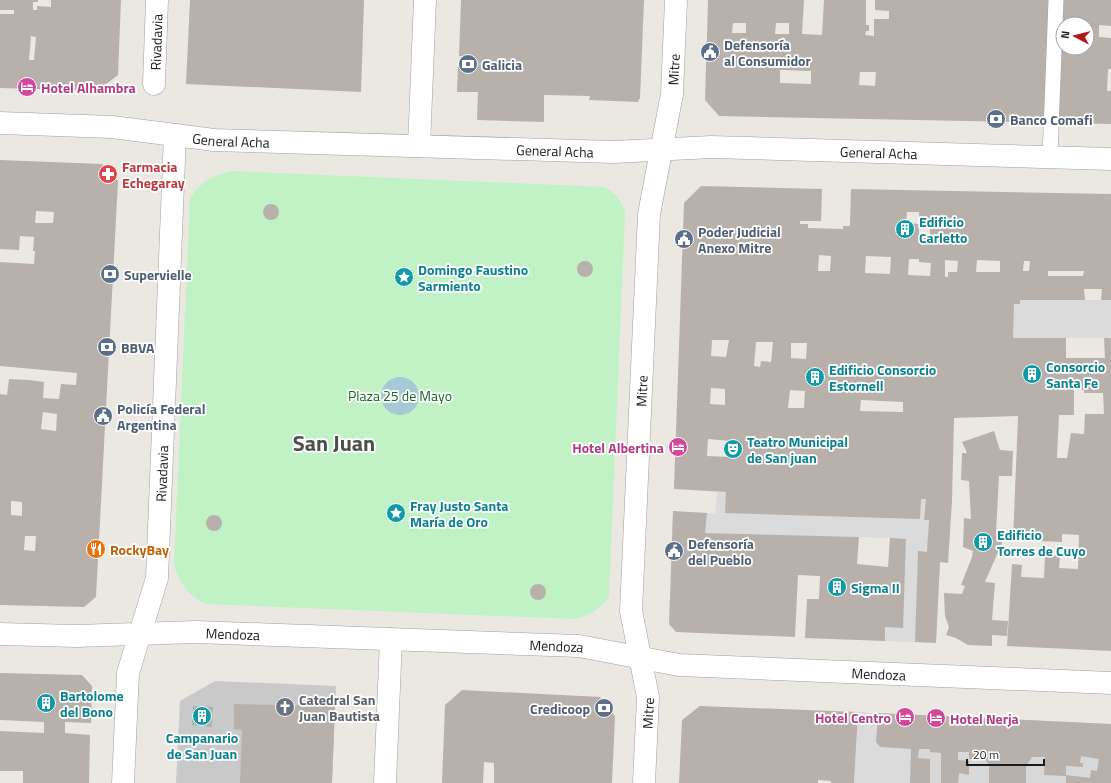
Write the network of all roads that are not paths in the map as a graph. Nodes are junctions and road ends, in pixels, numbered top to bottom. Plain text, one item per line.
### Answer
1 (157, 0) edge
2 (426, 0) edge
3 (676, 0) edge
4 (1056, 0) edge
5 (154, 84) dead end
6 (0, 123) edge
7 (176, 135) junction
8 (419, 146) junction
9 (662, 149) junction
10 (1050, 157) junction
11 (1111, 159) edge
12 (0, 634) edge
13 (140, 634) junction
14 (391, 639) junction
15 (640, 658) junction
16 (1111, 683) edge
17 (123, 783) edge
18 (385, 783) edge
19 (644, 783) edge

1 - 5 street, Rivadavia
2 - 8 street
3 - 9 street, Mitre
4 - 10 lane
6 - 7 street, General Acha
7 - 8 street, General Acha
7 - 13 street, Rivadavia
8 - 9 street, General Acha
9 - 10 street, General Acha
9 - 15 street, Mitre
10 - 11 street, General Acha
12 - 13 street, Mendoza
13 - 14 street, Mendoza
13 - 17 street, Rivadavia
14 - 15 street, Mendoza
14 - 18 street
15 - 16 street, Mendoza
15 - 19 street, Mitre

